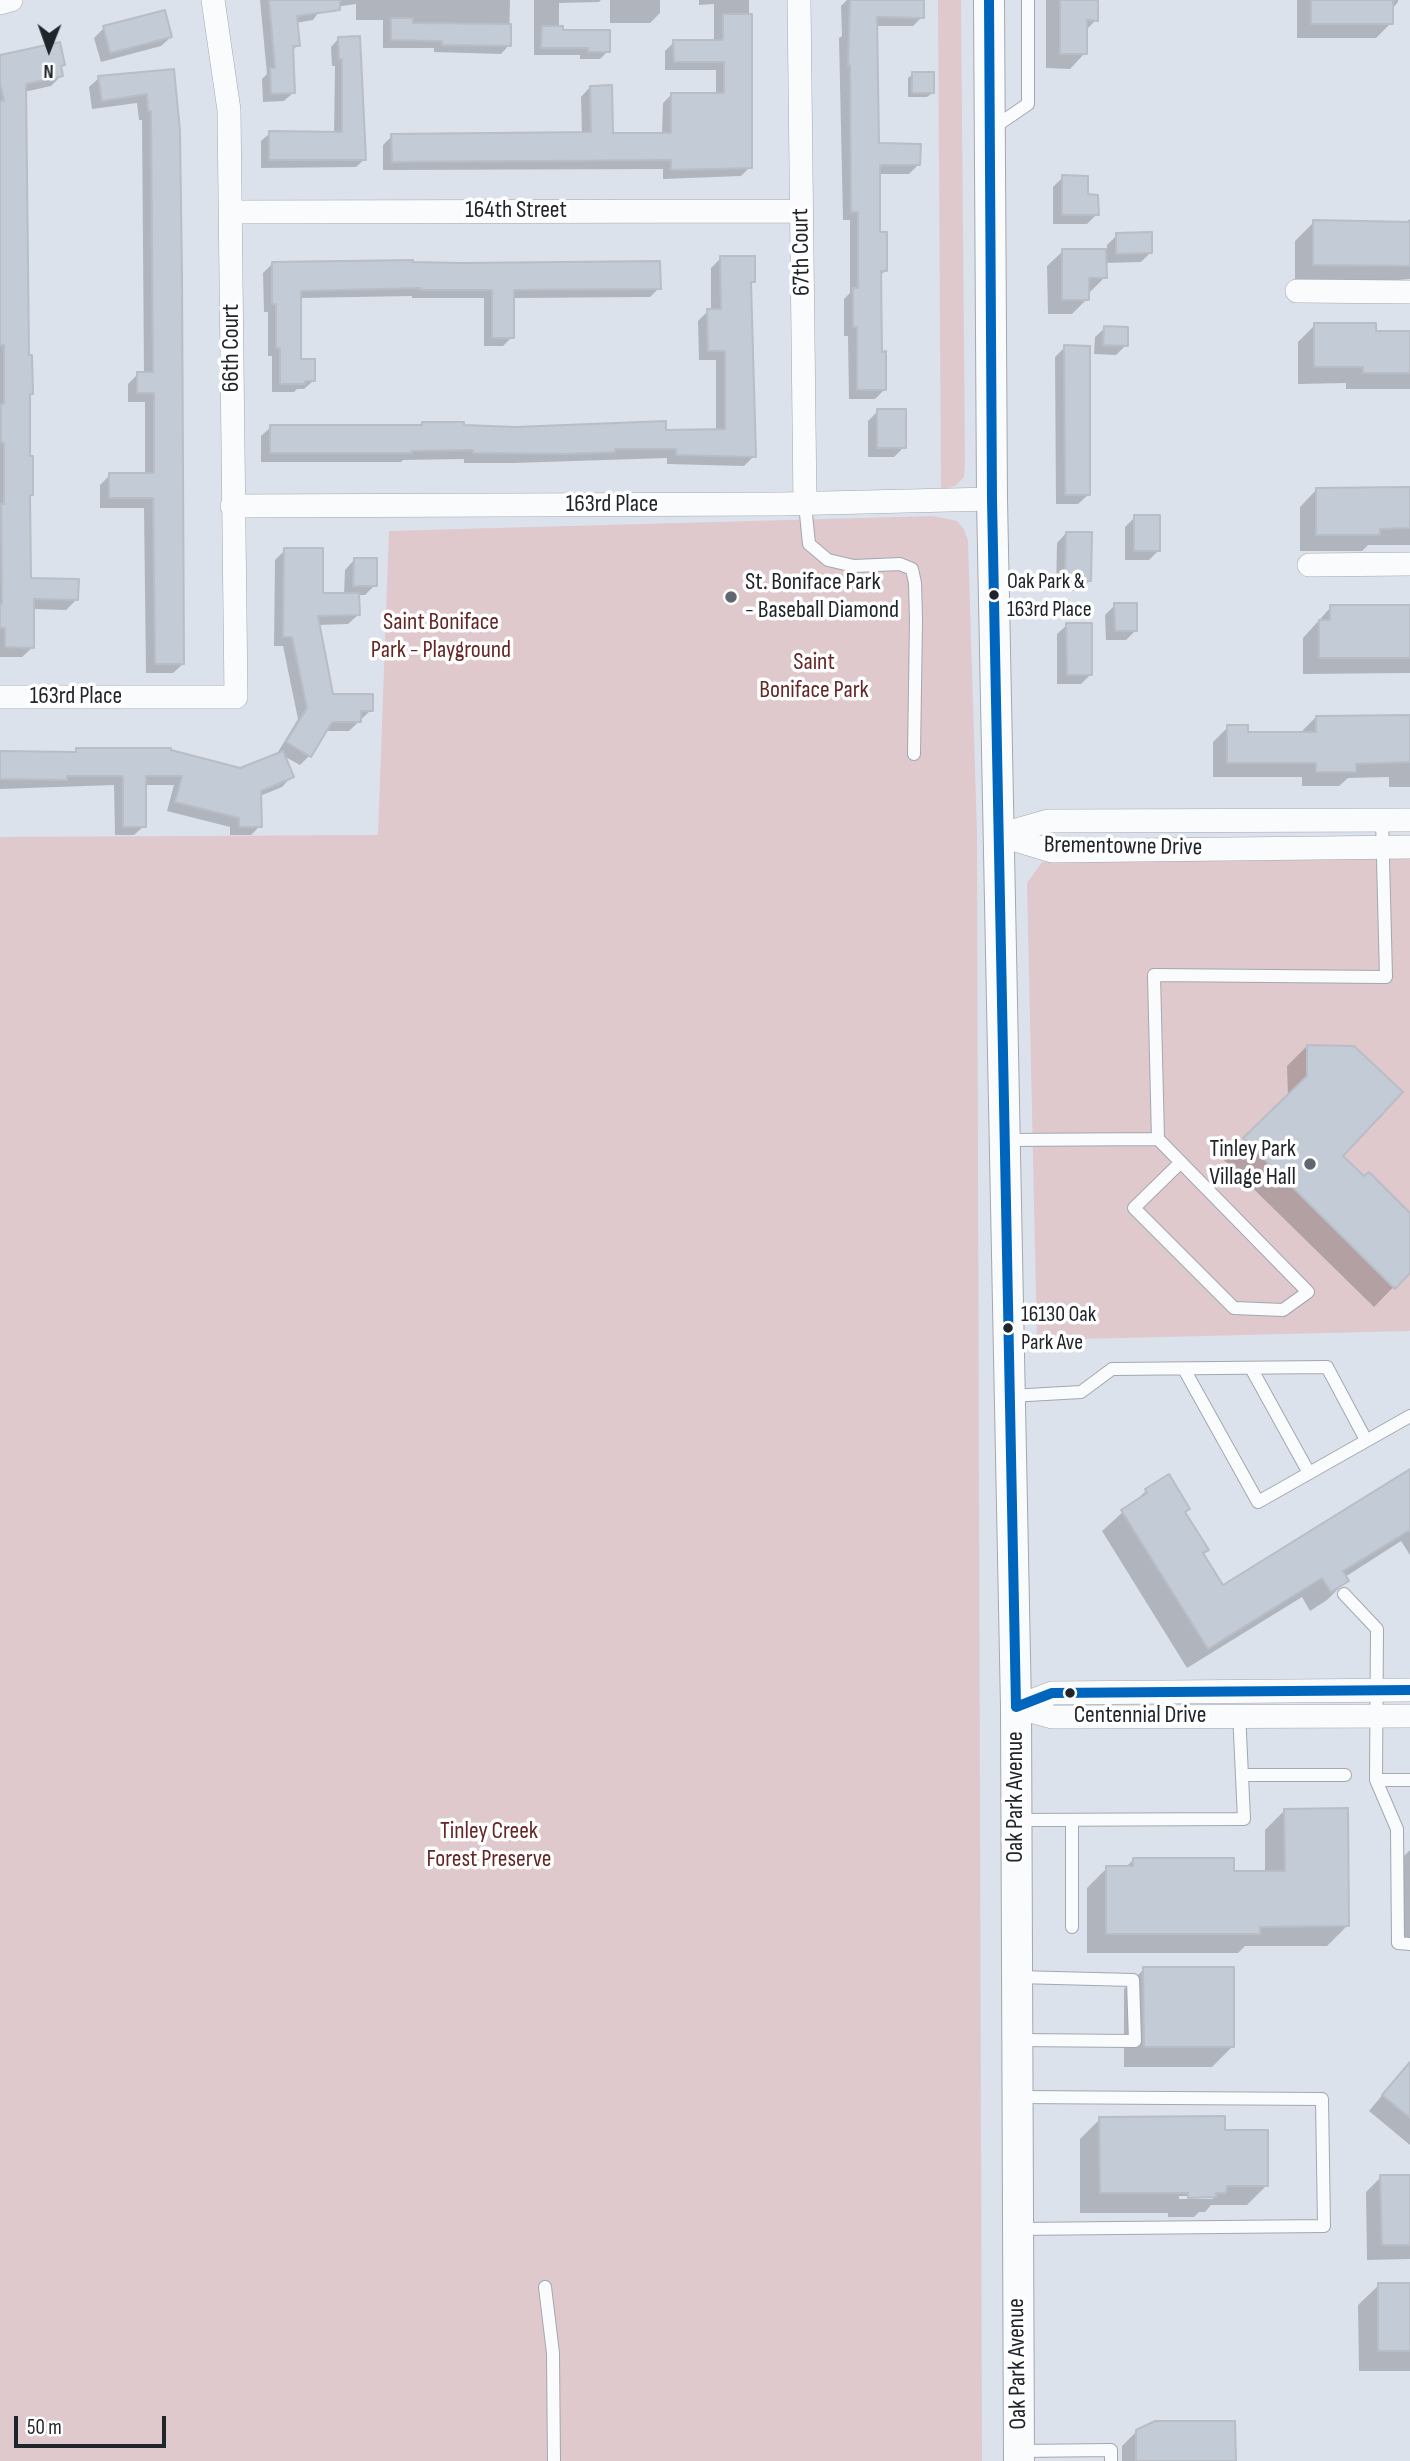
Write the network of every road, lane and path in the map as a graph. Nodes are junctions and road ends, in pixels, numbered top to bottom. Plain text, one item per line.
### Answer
1 (10, 0) edge
2 (213, 0) edge
3 (799, 0) edge
4 (989, 0) edge
5 (1028, 0) edge
6 (0, 3) edge
7 (990, 130) junction
8 (801, 211) junction
9 (231, 212) junction
10 (1297, 291) dead end
11 (1410, 292) edge
12 (992, 499) junction
13 (805, 504) junction
14 (232, 506) junction
15 (1410, 564) edge
16 (1309, 565) dead end
17 (0, 697) edge
18 (236, 697) joint
19 (914, 754) dead end
20 (1382, 819) junction
21 (1410, 820) edge
22 (999, 835) junction
23 (1383, 848) junction
24 (1410, 848) edge
25 (1158, 1139) junction
26 (1005, 1140) junction
27 (1180, 1163) junction
28 (1251, 1368) junction
29 (1184, 1369) junction
30 (1010, 1396) junction
31 (1410, 1416) edge
32 (1366, 1440) junction
33 (1309, 1473) junction
34 (1344, 1594) dead end
35 (1376, 1690) junction
36 (1410, 1690) edge
37 (1237, 1691) junction
38 (1016, 1707) junction
39 (1239, 1716) junction
40 (1376, 1716) junction
41 (1410, 1716) edge
42 (1242, 1775) junction
43 (1345, 1775) dead end
44 (1376, 1780) junction
45 (1410, 1780) edge
46 (1017, 1820) junction
47 (1072, 1820) junction
48 (1404, 1829) edge
49 (1072, 1927) dead end
50 (1410, 1944) edge
51 (1017, 1977) junction
52 (1017, 2040) junction
53 (1017, 2097) junction
54 (1017, 2229) junction
55 (545, 2287) dead end
56 (1019, 2456) edge
57 (555, 2461) edge
58 (1111, 2461) edge

1 - 6 street
2 - 9 street, 66th Court
3 - 8 street, 67th Court
4 - 7 street, Oak Park Avenue
5 - 7 lane
7 - 12 street, Oak Park Avenue
8 - 9 street, 164th Street
8 - 13 street, 67th Court
9 - 14 street, 66th Court
10 - 11 street
12 - 13 street, 163rd Place
12 - 22 street, Oak Park Avenue
13 - 14 street, 163rd Place
13 - 19 lane
14 - 18 street, 66th Court
15 - 16 street
17 - 18 street, 163rd Place
20 - 21 street, Brementowne Drive
20 - 22 street, Brementowne Drive
20 - 23 lane
22 - 23 street, Brementowne Drive
22 - 26 street, Oak Park Avenue
23 - 24 street, Brementowne Drive
23 - 25 lane
25 - 26 lane
25 - 27 lane
26 - 30 street, Oak Park Avenue
27 - 27 lane
28 - 29 lane
28 - 32 lane
28 - 33 lane
29 - 30 lane
29 - 33 lane
30 - 38 street, Oak Park Avenue
31 - 32 lane
32 - 33 lane
34 - 35 lane
35 - 36 street, Centennial Drive
35 - 37 street, Centennial Drive
35 - 40 lane
37 - 38 street, Centennial Drive
37 - 39 lane
38 - 39 street, Centennial Drive
38 - 46 street, Oak Park Avenue
39 - 40 street, Centennial Drive
39 - 42 lane
40 - 41 street, Centennial Drive
40 - 44 lane
42 - 43 lane
42 - 47 lane
44 - 45 lane
44 - 48 lane
46 - 47 lane
46 - 51 street, Oak Park Avenue
47 - 49 lane
48 - 50 lane
51 - 52 street, Oak Park Avenue
51 - 52 lane
52 - 53 street, Oak Park Avenue
53 - 54 street, Oak Park Avenue
53 - 54 lane
54 - 56 street, Oak Park Avenue
55 - 57 lane
56 - 58 lane

